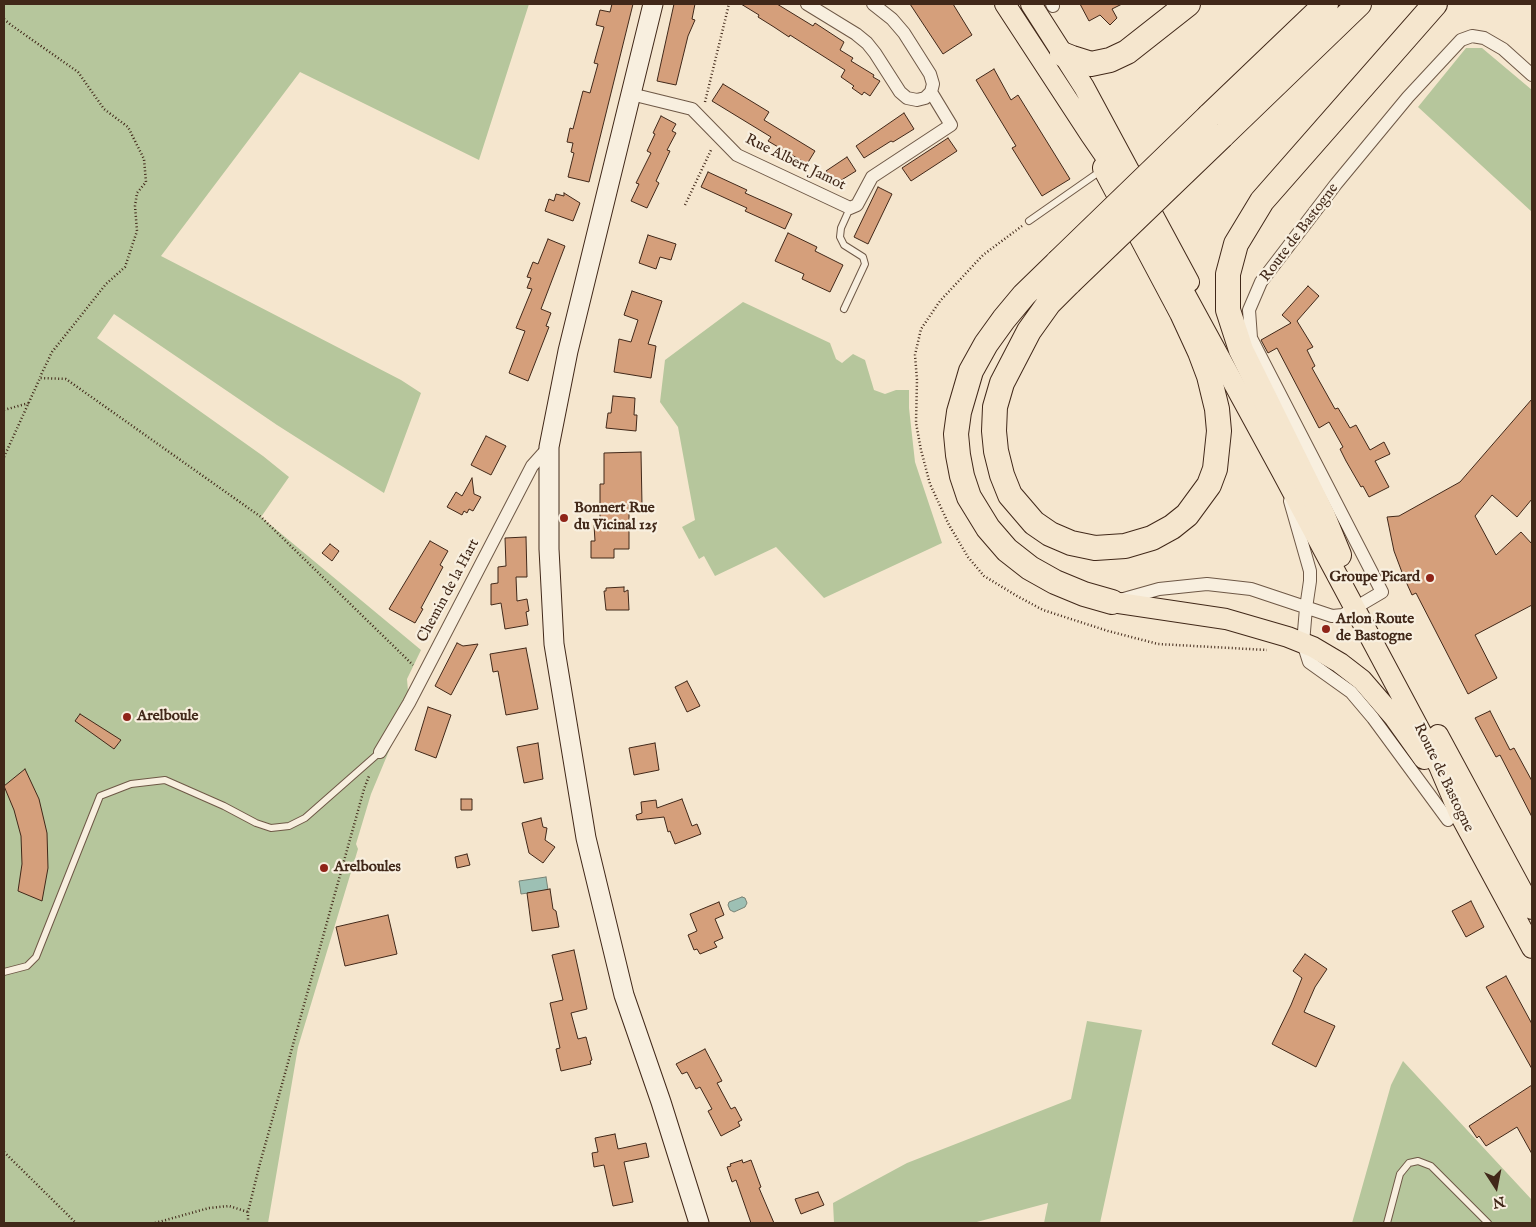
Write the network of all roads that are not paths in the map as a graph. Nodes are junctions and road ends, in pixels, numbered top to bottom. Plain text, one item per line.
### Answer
1 (654, 4) edge
2 (808, 4) edge
3 (873, 4) edge
4 (1005, 4) edge
5 (1031, 4) edge
6 (1188, 4) edge
7 (1326, 4) edge
8 (1359, 4) edge
9 (1435, 4) edge
10 (1062, 54) junction
11 (1532, 75) edge
12 (931, 92) junction
13 (631, 94) junction
14 (1090, 134) junction
15 (1105, 168) junction
16 (850, 208) junction
17 (1029, 221) dead end
18 (1064, 272) junction
19 (844, 309) dead end
20 (549, 447) junction
21 (1282, 472) junction
22 (1339, 555) junction
23 (1112, 602) junction
24 (1359, 605) junction
25 (1306, 608) junction
26 (1303, 643) junction
27 (380, 752) joint
28 (1453, 817) junction
29 (1532, 909) edge
30 (1532, 948) edge
31 (4, 972) edge
32 (699, 1223) edge
33 (1387, 1223) edge
34 (1488, 1223) edge

1 - 13 street
2 - 12 street
3 - 12 street
4 - 14 main road, Route de Bastogne
5 - 10 main road, Route de Bastogne
6 - 10 highway
7 - 18 highway, bridge
8 - 18 highway, bridge
9 - 22 highway
10 - 22 main road, Route de Bastogne
11 - 24 street, Route de Bastogne
12 - 16 street, Rue Albert Jamot
13 - 16 street, Rue Albert Jamot
13 - 20 street
14 - 15 main road
14 - 21 main road, Route de Bastogne
15 - 17 lane
15 - 18 highway
16 - 19 lane
18 - 23 highway
20 - 27 street, Chemin de la Hart
20 - 32 street
21 - 24 main road, Route de Bastogne
21 - 25 street
22 - 24 main road, Route de Bastogne
23 - 25 street
23 - 26 main road
24 - 25 street
24 - 28 main road, Route de Bastogne
24 - 29 main road, Route de Bastogne
25 - 26 street
26 - 28 main road
27 - 31 lane
28 - 30 main road, Route de Bastogne
33 - 34 lane

